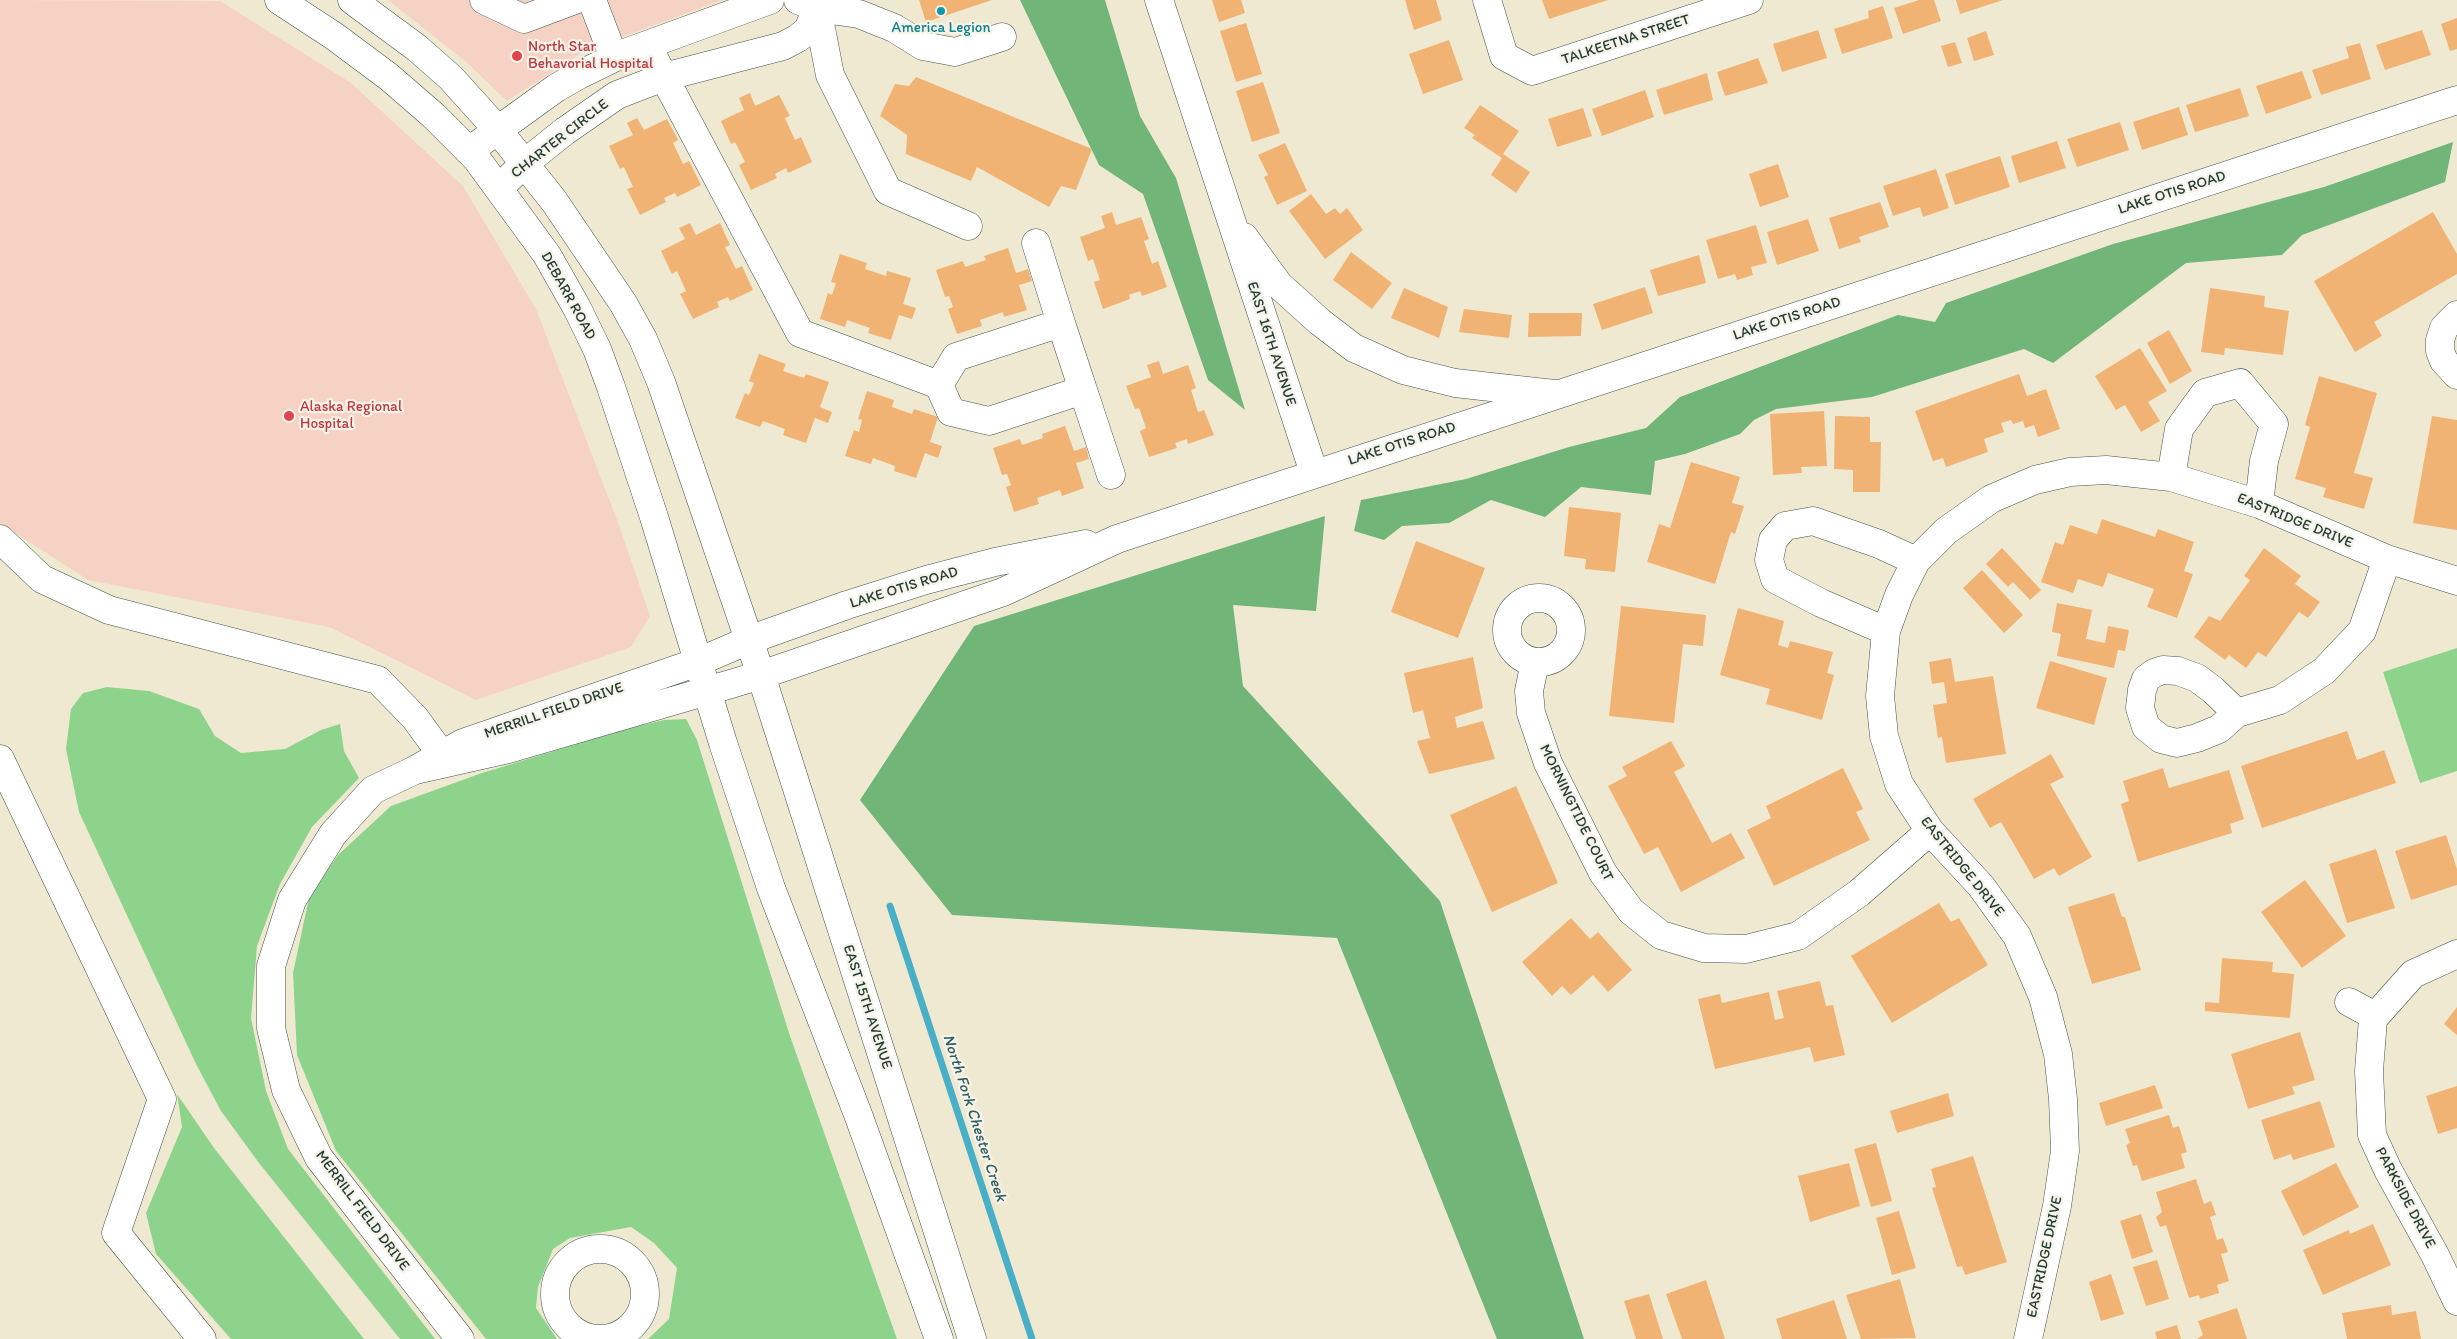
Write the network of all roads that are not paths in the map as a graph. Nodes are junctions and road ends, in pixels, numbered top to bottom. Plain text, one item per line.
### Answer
1 (279, 0) edge
2 (352, 0) edge
3 (484, 0) edge
4 (575, 0) edge
5 (592, 0) edge
6 (770, 0) edge
7 (1159, 0) edge
8 (1487, 0) edge
9 (1749, 0) edge
10 (808, 4) edge
11 (1002, 37) dead end
12 (647, 45) junction
13 (614, 58) junction
14 (664, 77) junction
15 (2457, 100) edge
16 (497, 128) junction
17 (469, 151) junction
18 (525, 163) junction
19 (499, 188) junction
20 (1228, 216) junction
21 (968, 226) dead end
22 (1036, 243) dead end
23 (2457, 314) edge
24 (1061, 323) junction
25 (2457, 375) edge
26 (939, 385) junction
27 (1083, 390) junction
28 (1554, 394) junction
29 (1314, 473) junction
30 (1111, 475) dead end
31 (2170, 477) junction
32 (2259, 504) junction
33 (1117, 538) junction
34 (0, 539) edge
35 (2387, 559) junction
36 (1916, 562) junction
37 (2457, 581) edge
38 (1886, 631) junction
39 (749, 640) junction
40 (698, 662) junction
41 (1535, 662) dead end
42 (761, 675) junction
43 (707, 691) junction
44 (2236, 714) dead end
45 (442, 754) junction
46 (0, 759) edge
47 (415, 770) junction
48 (1930, 831) junction
49 (2457, 954) edge
50 (2349, 1002) dead end
51 (2375, 1016) junction
52 (2457, 1302) edge
53 (202, 1339) edge
54 (460, 1339) edge
55 (939, 1339) edge
56 (972, 1339) edge
57 (2028, 1339) edge

1 - 17 street, DEBARR ROAD
2 - 16 street
3 - 4 street
5 - 13 street
6 - 12 street
7 - 20 street, EAST 16TH AVENUE
8 - 9 street, TALKEETNA STREET
10 - 11 street
10 - 14 street, CHARTER CIRCLE
10 - 21 street
12 - 13 street
12 - 14 street
13 - 16 street
14 - 18 street, CHARTER CIRCLE
14 - 26 street
15 - 28 street, LAKE OTIS ROAD
16 - 17 street
16 - 18 street
17 - 19 street, DEBARR ROAD
18 - 19 street, CHARTER CIRCLE
18 - 39 street
19 - 40 street, DEBARR ROAD
20 - 28 street, EAST 16TH AVENUE
20 - 29 street, EAST 16TH AVENUE
22 - 24 street
23 - 25 street
24 - 26 street
24 - 27 street
26 - 27 street
27 - 30 street
28 - 29 street, LAKE OTIS ROAD
29 - 33 street, LAKE OTIS ROAD
31 - 32 street, EASTRIDGE DRIVE
31 - 32 street
31 - 36 street, EASTRIDGE DRIVE
32 - 35 street, EASTRIDGE DRIVE
33 - 39 street, LAKE OTIS ROAD
33 - 42 street, LAKE OTIS ROAD
34 - 45 street
35 - 37 street, EASTRIDGE DRIVE
35 - 44 street
36 - 38 street, EASTRIDGE DRIVE
36 - 38 street
38 - 48 street, EASTRIDGE DRIVE
39 - 40 street, LAKE OTIS ROAD
39 - 42 street
40 - 43 street, DEBARR ROAD
40 - 45 street, MERRILL FIELD DRIVE
41 - 48 street, MORNINGTIDE COURT
42 - 43 street, LAKE OTIS ROAD
42 - 56 street, EAST 15TH AVENUE
43 - 47 street, MERRILL FIELD DRIVE
43 - 55 street
45 - 47 street, MERRILL FIELD DRIVE
46 - 53 street
47 - 54 street, MERRILL FIELD DRIVE
48 - 57 street, EASTRIDGE DRIVE
49 - 51 street
50 - 51 street
51 - 52 street, PARKSIDE DRIVE

